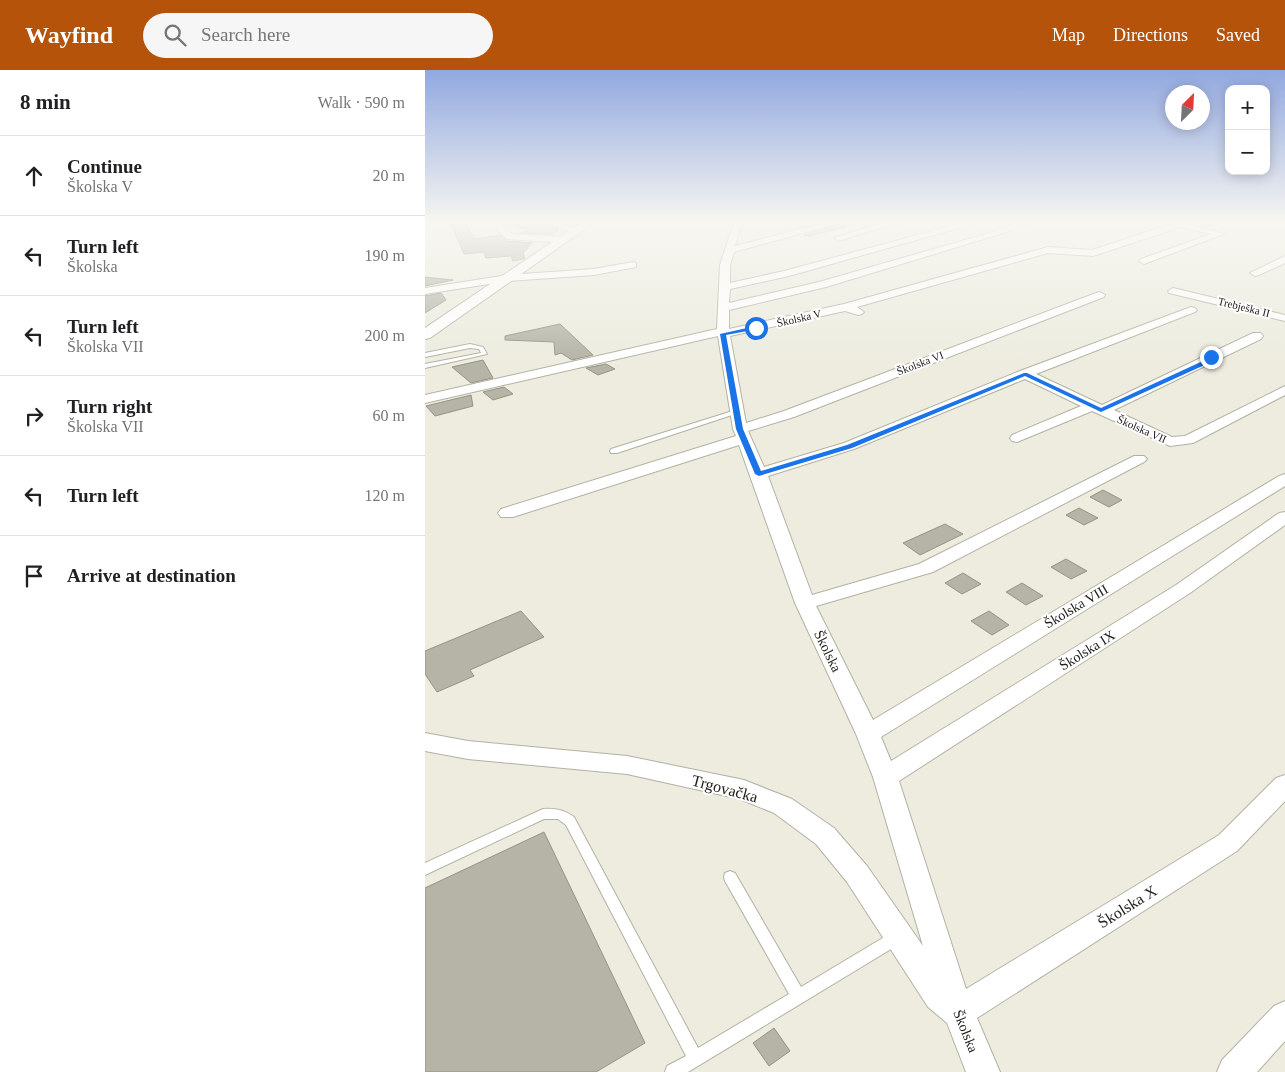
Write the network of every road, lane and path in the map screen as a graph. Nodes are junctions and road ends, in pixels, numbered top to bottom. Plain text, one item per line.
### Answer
1 (522, 269) edge
2 (612, 269) edge
3 (725, 269) edge
4 (804, 269) edge
5 (877, 269) edge
6 (976, 269) edge
7 (1264, 269) edge
8 (1255, 273) dead end
9 (508, 278) junction
10 (959, 286) dead end
11 (725, 287) junction
12 (425, 291) edge
13 (1173, 291) dead end
14 (1100, 294) dead end
15 (847, 307) junction
16 (723, 308) junction
17 (1191, 310) dead end
18 (1285, 318) edge
19 (723, 332) junction
20 (425, 335) edge
21 (1257, 336) dead end
22 (425, 355) edge
23 (425, 366) edge
24 (1025, 374) junction
25 (1285, 390) edge
26 (425, 400) edge
27 (1096, 408) junction
28 (740, 427) junction
29 (1017, 438) dead end
30 (614, 451) dead end
31 (1139, 459) dead end
32 (759, 474) junction
33 (1285, 479) edge
34 (507, 513) dead end
35 (1285, 517) edge
36 (805, 603) junction
37 (868, 734) junction
38 (425, 742) edge
39 (885, 778) junction
40 (1285, 785) edge
41 (425, 869) edge
42 (730, 878) dead end
43 (899, 937) junction
44 (799, 997) junction
45 (958, 1012) junction
46 (1285, 1017) edge
47 (695, 1058) junction
48 (673, 1072) edge
49 (983, 1072) edge
50 (1234, 1072) edge

1 - 9 street
2 - 9 street
3 - 11 street, Školska
4 - 11 street
5 - 16 street
6 - 15 street, Školska V
7 - 8 street
9 - 12 street
9 - 20 street
10 - 15 street, Školska V
11 - 16 street, Školska
13 - 18 street, Trebješka II
14 - 28 street, Školska VI
15 - 19 street, Školska V
16 - 19 street, Školska
17 - 24 street
19 - 26 street, Školska V
19 - 28 street, Školska
21 - 27 street
22 - 23 lane
24 - 27 street, Školska VII
24 - 32 street
25 - 27 street, Školska VII
27 - 29 street
28 - 30 lane
28 - 32 street, Školska
28 - 34 street, Školska VI
31 - 36 street
32 - 36 street, Školska
33 - 37 street, Školska VIII
35 - 39 street, Školska IX
36 - 37 street, Školska
37 - 39 street, Školska
38 - 43 street, Trgovačka
39 - 45 street, Školska
40 - 45 street, Školska X
41 - 47 lane
42 - 44 lane
43 - 44 lane
43 - 45 street, Trgovačka
44 - 47 lane
45 - 49 street, Školska
46 - 50 street
47 - 48 lane

